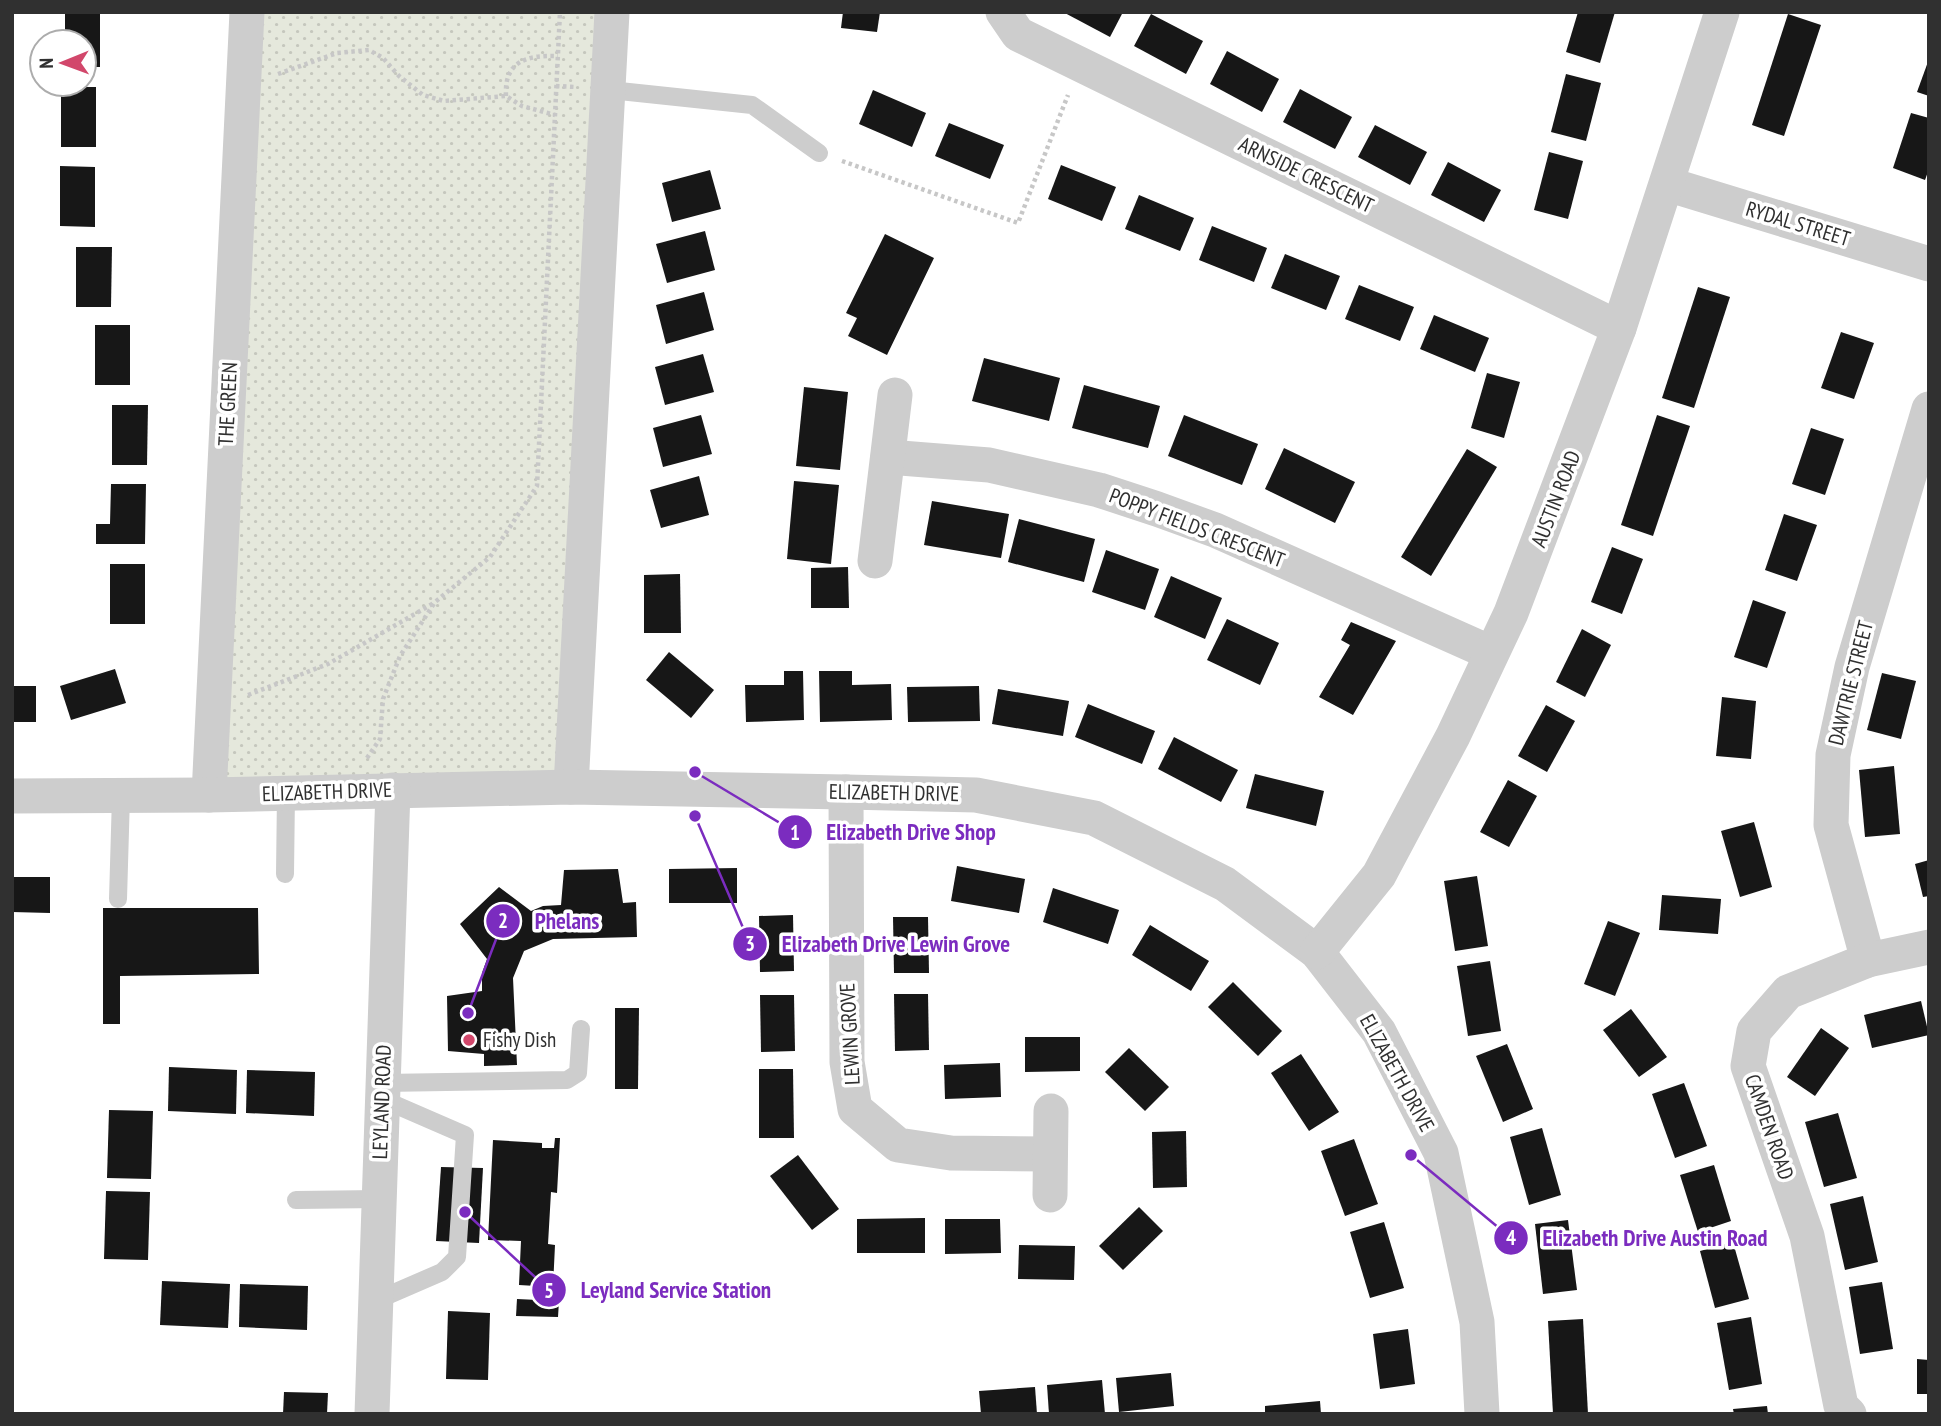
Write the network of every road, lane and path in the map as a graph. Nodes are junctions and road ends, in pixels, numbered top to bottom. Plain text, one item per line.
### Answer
1 (247, 12) edge
2 (560, 12) edge
3 (612, 12) edge
4 (1003, 12) edge
5 (1722, 12) edge
6 (558, 56) junction
7 (1079, 64) junction
8 (244, 76) junction
9 (610, 90) junction
10 (506, 96) junction
11 (555, 115) junction
12 (819, 153) joint
13 (1667, 184) junction
14 (1929, 264) edge
15 (1619, 328) junction
16 (895, 395) dead end
17 (1929, 409) edge
18 (888, 457) junction
19 (1917, 497) edge
20 (875, 561) dead end
21 (435, 602) junction
22 (1491, 653) junction
23 (214, 705) junction
24 (571, 787) junction
25 (393, 790) junction
26 (352, 791) junction
27 (846, 792) junction
28 (286, 793) junction
29 (209, 795) junction
30 (12, 796) edge
31 (121, 796) junction
32 (285, 874) dead end
33 (118, 899) dead end
34 (1929, 947) edge
35 (1317, 952) junction
36 (1868, 960) junction
37 (581, 1029) dead end
38 (383, 1091) junction
39 (1051, 1111) dead end
40 (1050, 1154) junction
41 (1050, 1195) dead end
42 (379, 1199) junction
43 (296, 1200) dead end
44 (375, 1301) junction
45 (372, 1414) edge
46 (1482, 1414) edge
47 (1849, 1414) edge

1 - 8 street, THE GREEN
2 - 6 path
3 - 9 street
4 - 7 street, ARNSIDE CRESCENT
5 - 13 street, AUSTIN ROAD
6 - 10 path
6 - 11 path
7 - 12 path
7 - 15 street, ARNSIDE CRESCENT
8 - 10 path
8 - 23 street, THE GREEN
9 - 12 lane
9 - 24 street
10 - 11 path
11 - 21 path
13 - 14 street, RYDAL STREET
13 - 15 street, AUSTIN ROAD
15 - 22 street, AUSTIN ROAD
16 - 18 street
17 - 19 street, DAWTRIE STREET
18 - 20 street
18 - 22 street, POPPY FIELDS CRESCENT
19 - 36 street, DAWTRIE STREET
21 - 23 path
21 - 26 path
22 - 35 street, AUSTIN ROAD
23 - 29 street, THE GREEN
24 - 25 street, ELIZABETH DRIVE
24 - 27 street, ELIZABETH DRIVE
25 - 26 street, ELIZABETH DRIVE
25 - 38 street, LEYLAND ROAD
26 - 28 street, ELIZABETH DRIVE
27 - 35 street, ELIZABETH DRIVE
27 - 40 street, LEWIN GROVE
28 - 29 street, ELIZABETH DRIVE
28 - 32 lane
29 - 31 street, ELIZABETH DRIVE
30 - 31 street, ELIZABETH DRIVE
31 - 33 lane
34 - 36 street, CAMDEN ROAD
35 - 46 street, ELIZABETH DRIVE
36 - 47 street, CAMDEN ROAD
37 - 38 lane
38 - 42 street, LEYLAND ROAD
38 - 44 lane
39 - 40 street
40 - 41 street
42 - 43 lane
42 - 44 street, LEYLAND ROAD
44 - 45 street, LEYLAND ROAD

